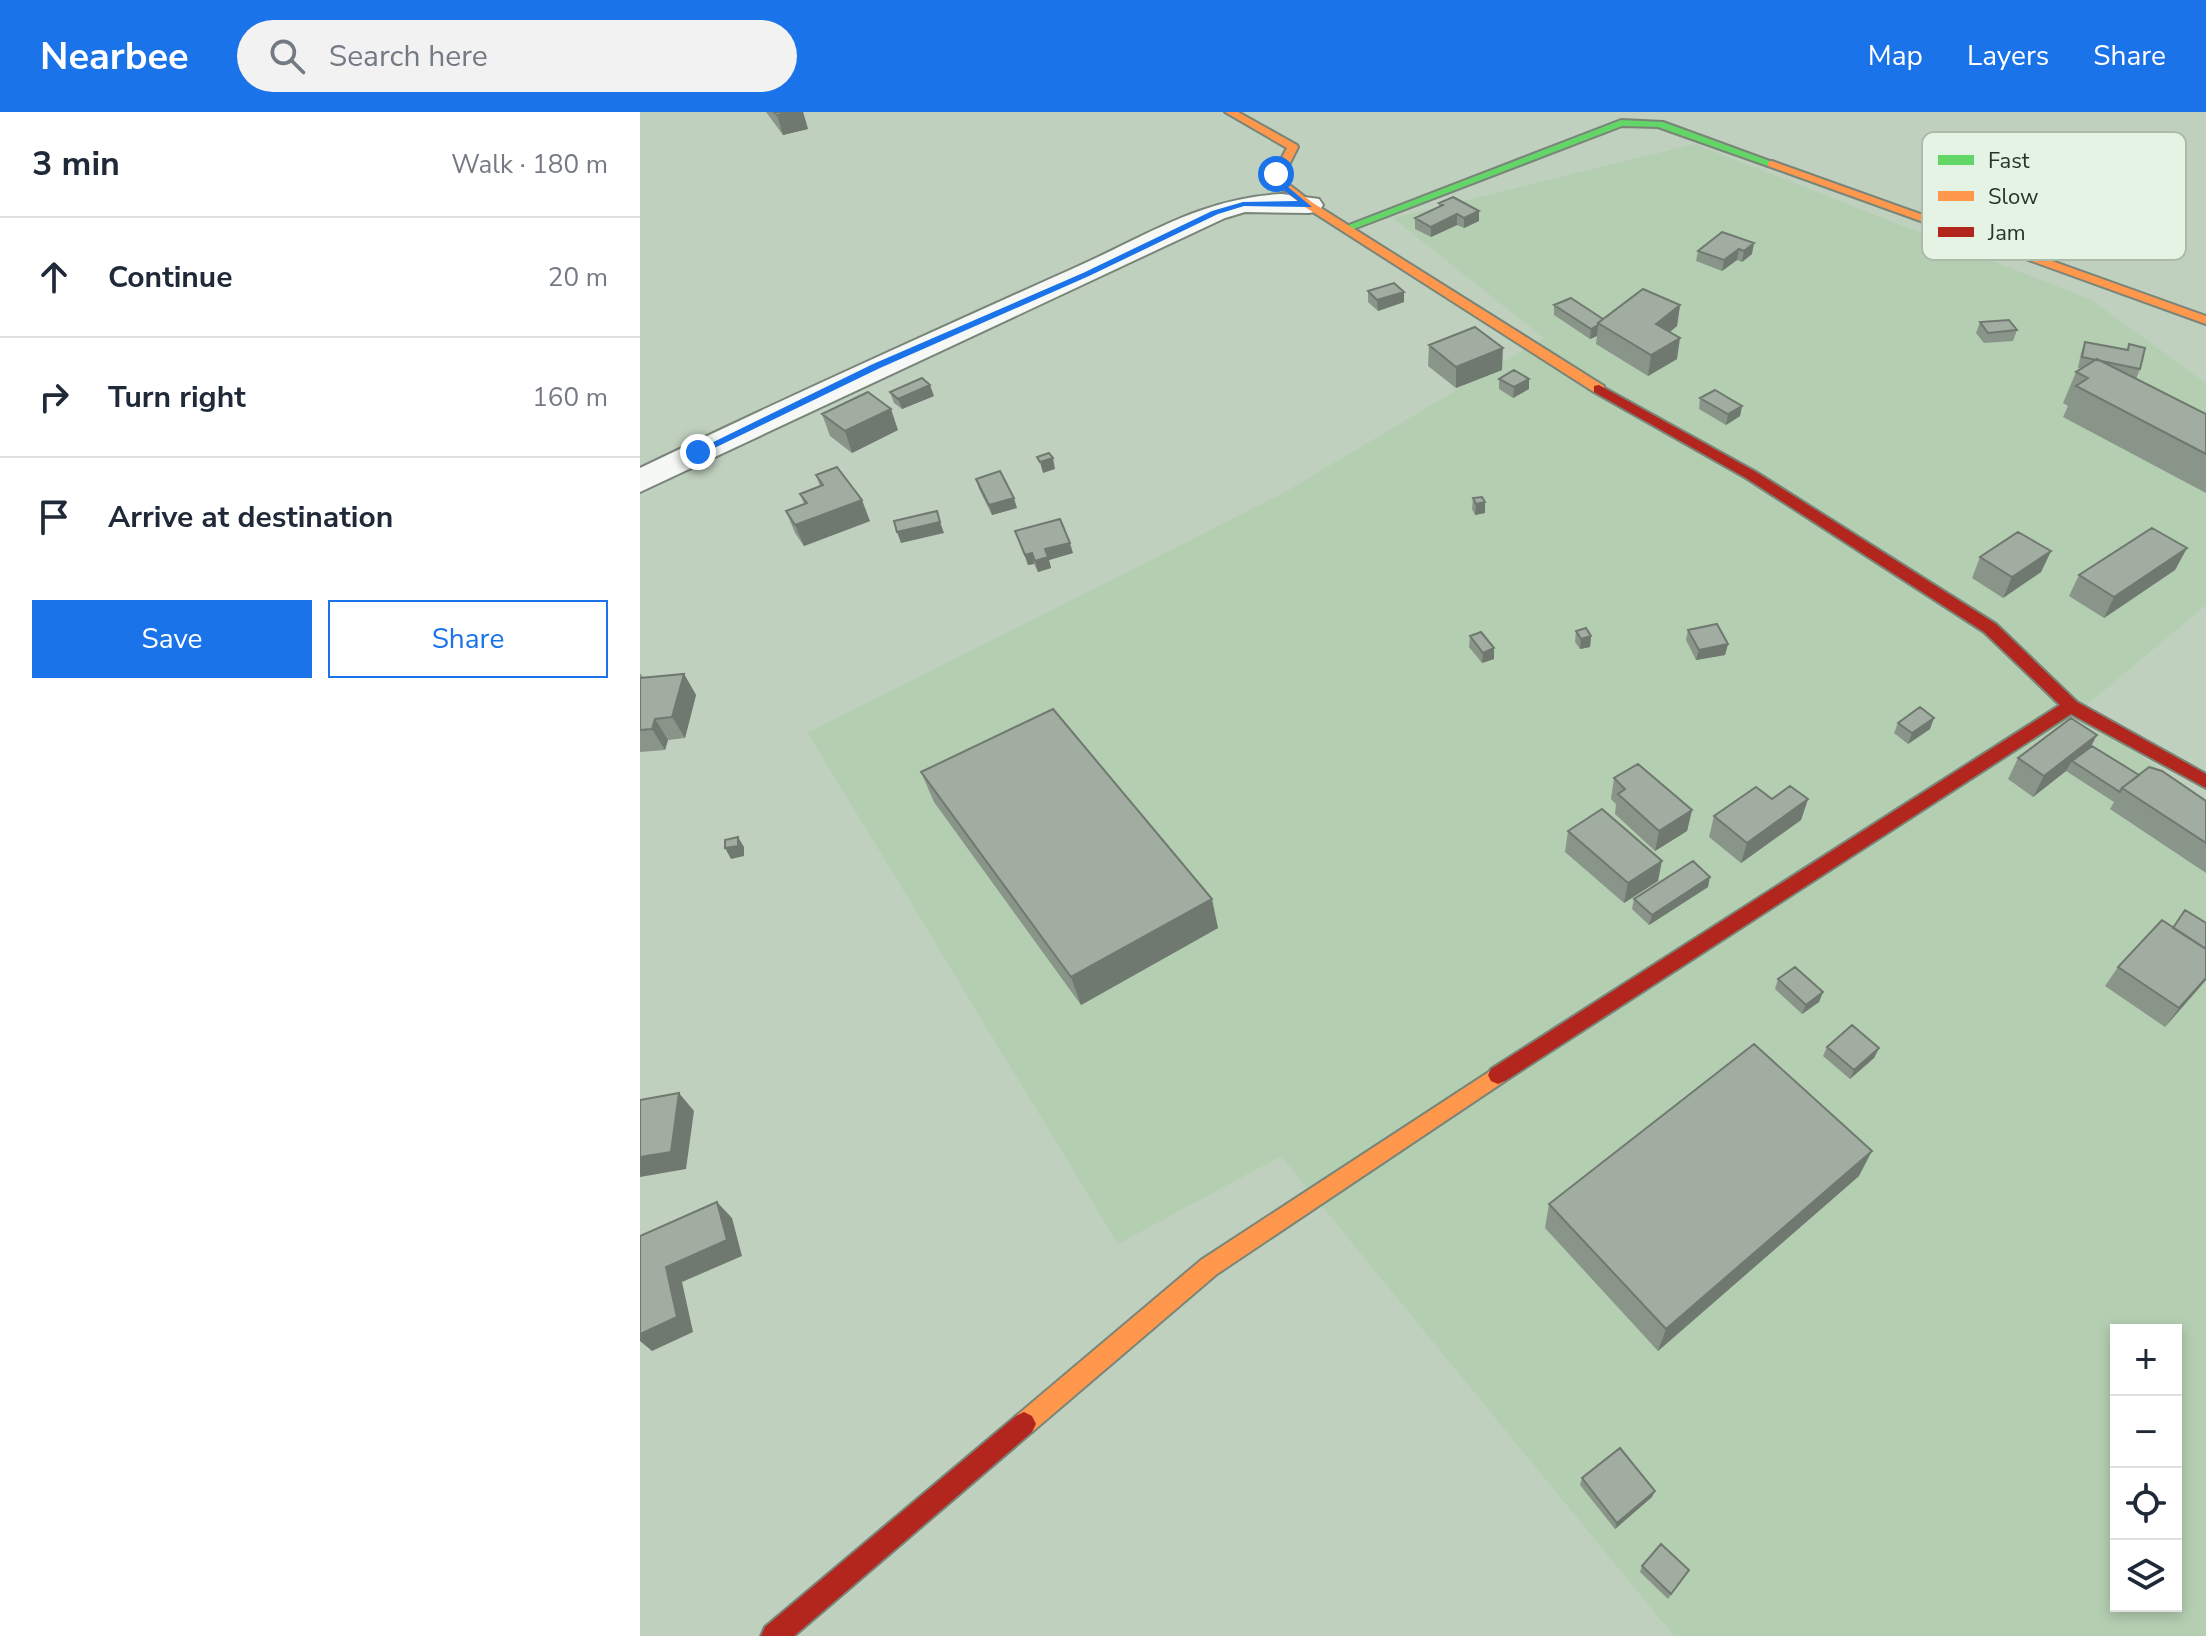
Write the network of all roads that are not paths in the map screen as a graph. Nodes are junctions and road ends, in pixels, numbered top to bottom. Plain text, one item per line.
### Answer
1 (1230, 112) edge
2 (1309, 205) junction
3 (1922, 218) edge
4 (1347, 228) junction
5 (2039, 260) edge
6 (2206, 320) edge
7 (640, 481) edge
8 (2071, 706) junction
9 (2206, 782) edge
10 (774, 1636) edge

1 - 2 street
2 - 4 street
2 - 7 street
3 - 4 street
4 - 8 street
5 - 6 street
8 - 9 street
8 - 10 street

